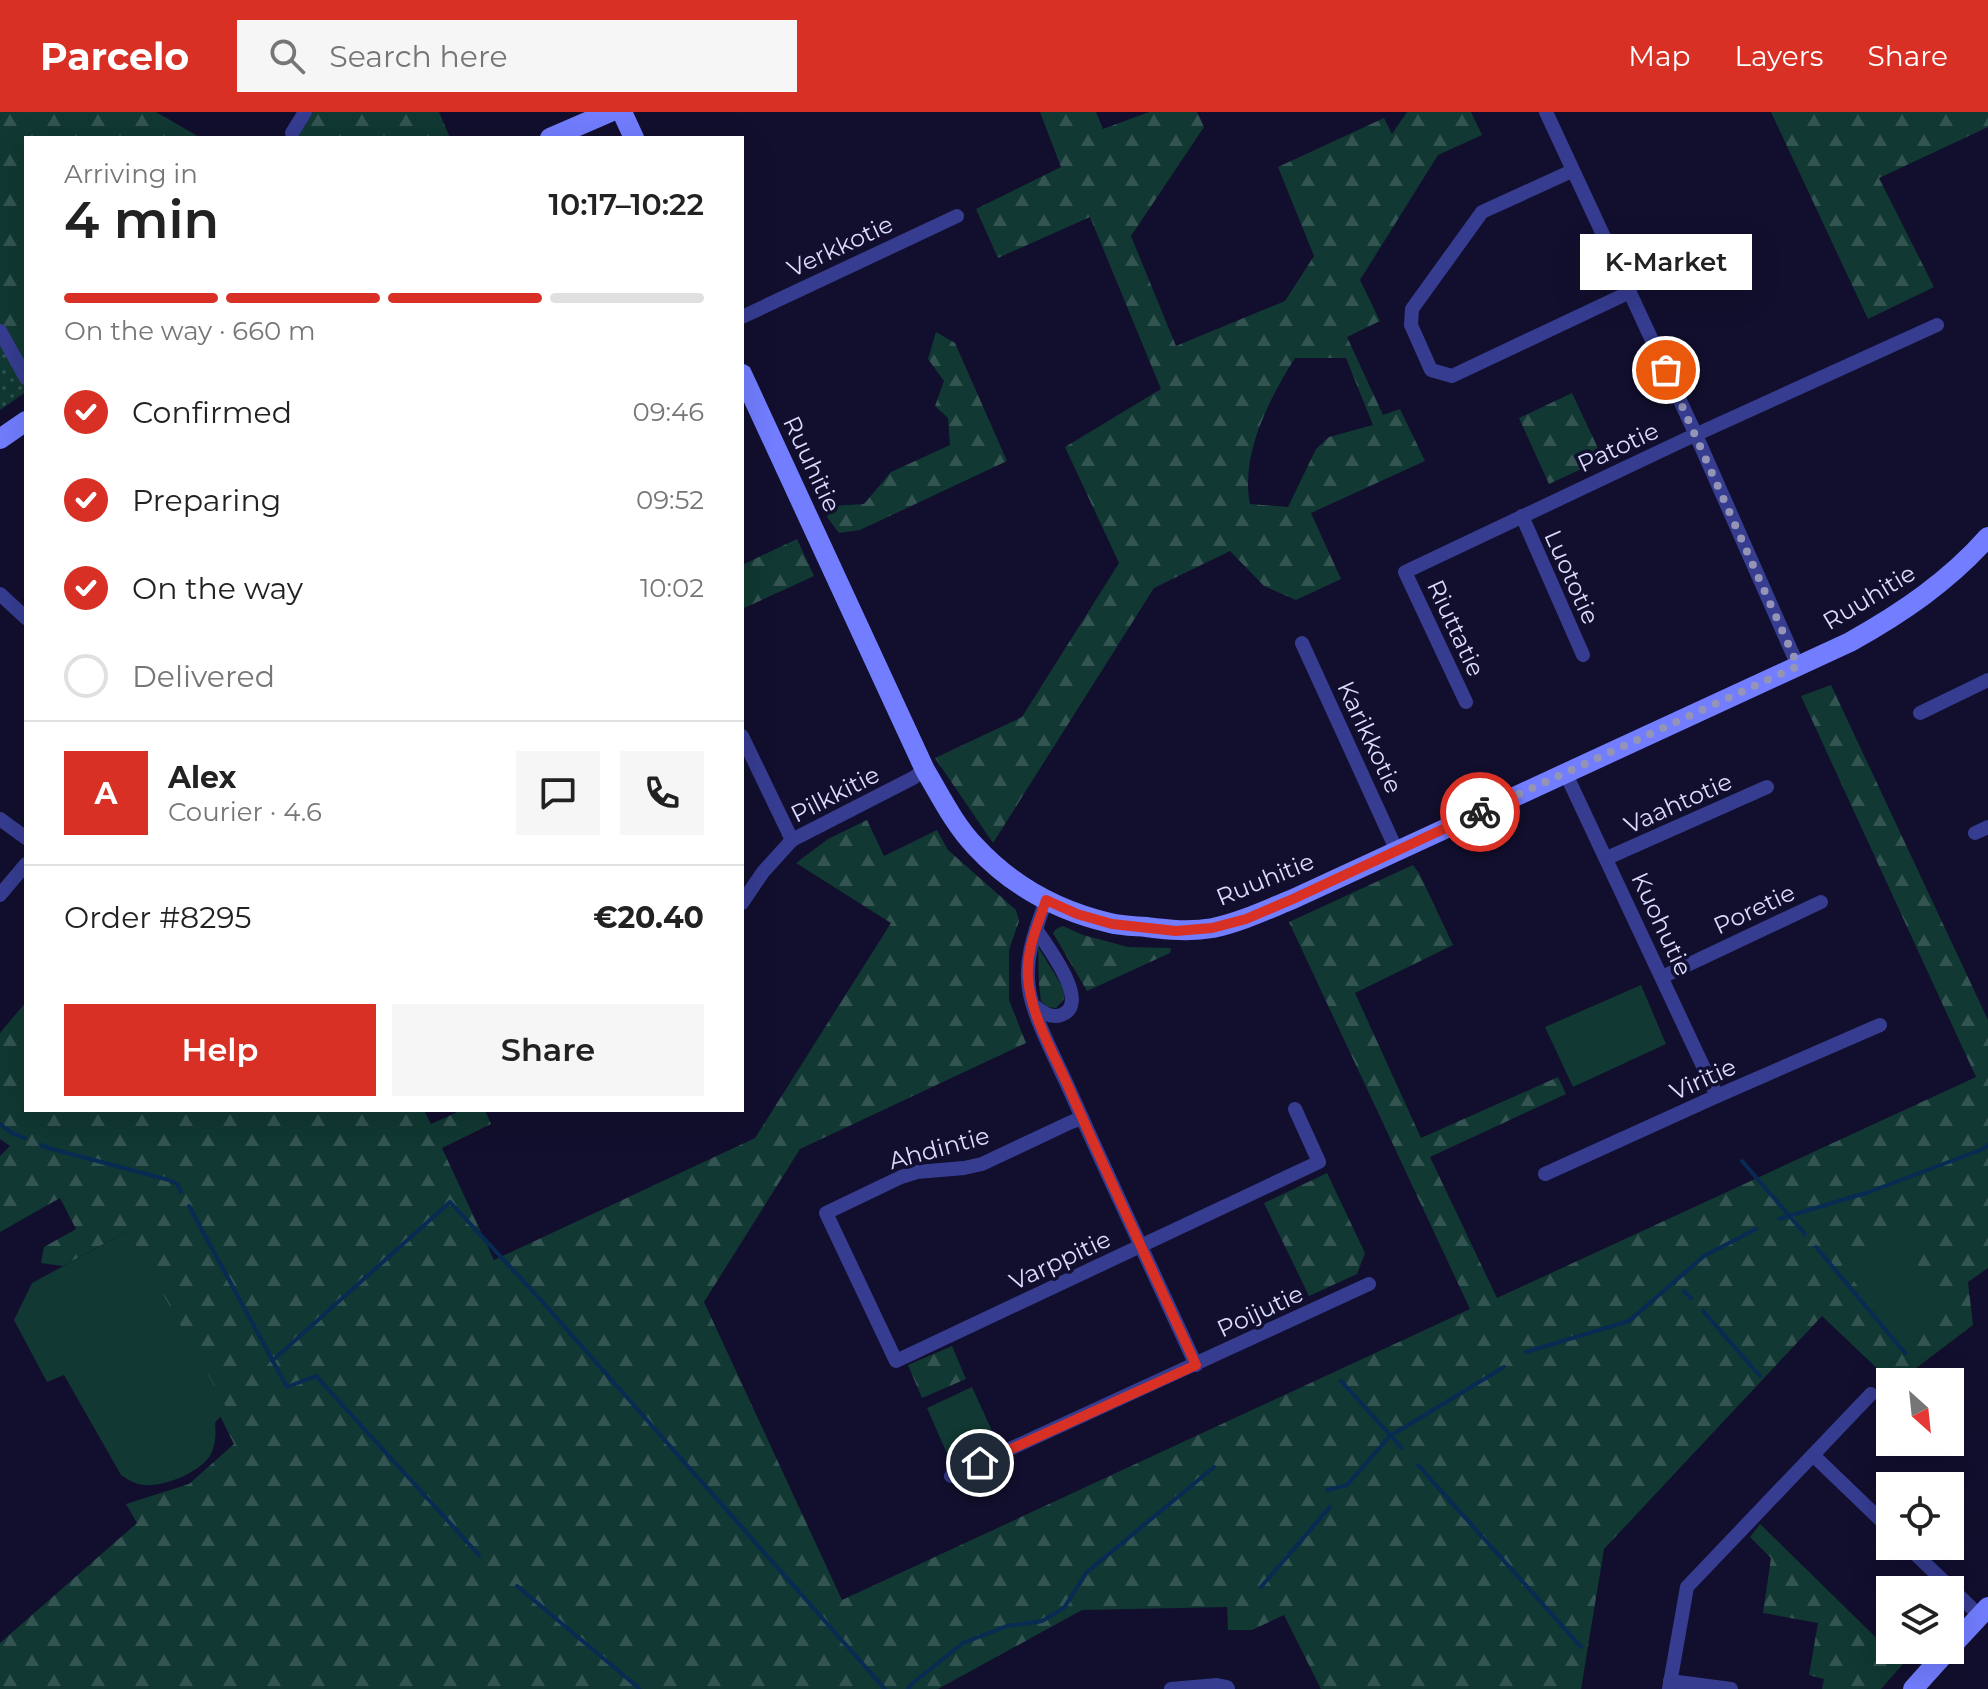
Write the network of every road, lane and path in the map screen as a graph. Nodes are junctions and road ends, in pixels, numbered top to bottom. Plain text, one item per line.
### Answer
1 (305, 112) edge
2 (610, 112) edge
3 (622, 112) edge
4 (1546, 112) edge
5 (292, 133) dead end
6 (555, 136) edge
7 (633, 136) edge
8 (1572, 171) junction
9 (957, 216) dead end
10 (1630, 292) junction
11 (744, 316) edge
12 (1937, 325) dead end
13 (0, 331) edge
14 (24, 374) edge
15 (744, 378) edge
16 (24, 422) edge
17 (1696, 435) junction
18 (0, 439) edge
19 (1522, 516) junction
20 (1988, 537) edge
21 (1405, 572) joint
22 (0, 594) edge
23 (24, 616) edge
24 (1302, 643) dead end
25 (1583, 655) dead end
26 (1798, 666) junction
27 (1988, 680) edge
28 (1466, 702) dead end
29 (1920, 713) dead end
30 (744, 740) edge
31 (925, 770) junction
32 (1565, 772) junction
33 (1767, 787) dead end
34 (0, 819) edge
35 (24, 837) edge
36 (792, 840) junction
37 (1397, 851) junction
38 (1607, 858) junction
39 (24, 866) edge
40 (0, 895) edge
41 (744, 900) edge
42 (1046, 900) junction
43 (1821, 902) dead end
44 (1036, 929) junction
45 (1662, 977) junction
46 (1033, 1004) junction
47 (1880, 1025) dead end
48 (1717, 1096) junction
49 (1295, 1109) dead end
50 (1082, 1118) junction
51 (1545, 1174) dead end
52 (1142, 1246) junction
53 (1369, 1284) dead end
54 (896, 1361) joint
55 (1196, 1365) junction
56 (1871, 1394) dead end
57 (1813, 1455) junction
58 (951, 1476) dead end
59 (1876, 1516) edge
60 (1924, 1560) edge
61 (1984, 1611) edge
62 (1964, 1633) edge
63 (1936, 1664) edge
64 (1669, 1685) edge
65 (1171, 1689) edge
66 (1228, 1689) edge
67 (1731, 1689) edge
68 (1914, 1689) edge

1 - 5 street
2 - 6 street
3 - 7 street
4 - 8 street
8 - 10 street
8 - 10 street
9 - 11 street, Verkkotie
10 - 17 street
12 - 17 street, Patotie
13 - 14 street
15 - 31 street, Ruuhitie
16 - 18 street
17 - 19 street, Patotie
17 - 26 street
19 - 21 street, Patotie
19 - 25 street, Luototie
20 - 26 street, Ruuhitie
21 - 28 street, Riuttatie
22 - 23 street
24 - 37 street, Karikkotie
26 - 32 street, Ruuhitie
27 - 29 street
30 - 36 street
31 - 36 street, Pilkkitie
31 - 42 street, Ruuhitie
32 - 37 street, Ruuhitie
32 - 38 street, Kuohutie
33 - 38 street, Vaahtotie
34 - 35 street
36 - 41 street, Pilkkitie
37 - 42 street, Ruuhitie
38 - 45 street, Kuohutie
39 - 40 street
42 - 44 street
43 - 45 street, Poretie
44 - 46 street
44 - 46 street
45 - 48 street, Kuohutie
46 - 50 street
47 - 48 street, Viritie
48 - 51 street, Viritie
49 - 52 street, Varppitie
50 - 52 street
50 - 54 street, Ahdintie
52 - 54 street, Varppitie
52 - 55 street
53 - 55 street, Poijutie
55 - 58 street, Poijutie
56 - 57 street
57 - 59 street
57 - 64 street
60 - 61 street
61 - 62 street
63 - 68 street
64 - 67 street
65 - 66 street

